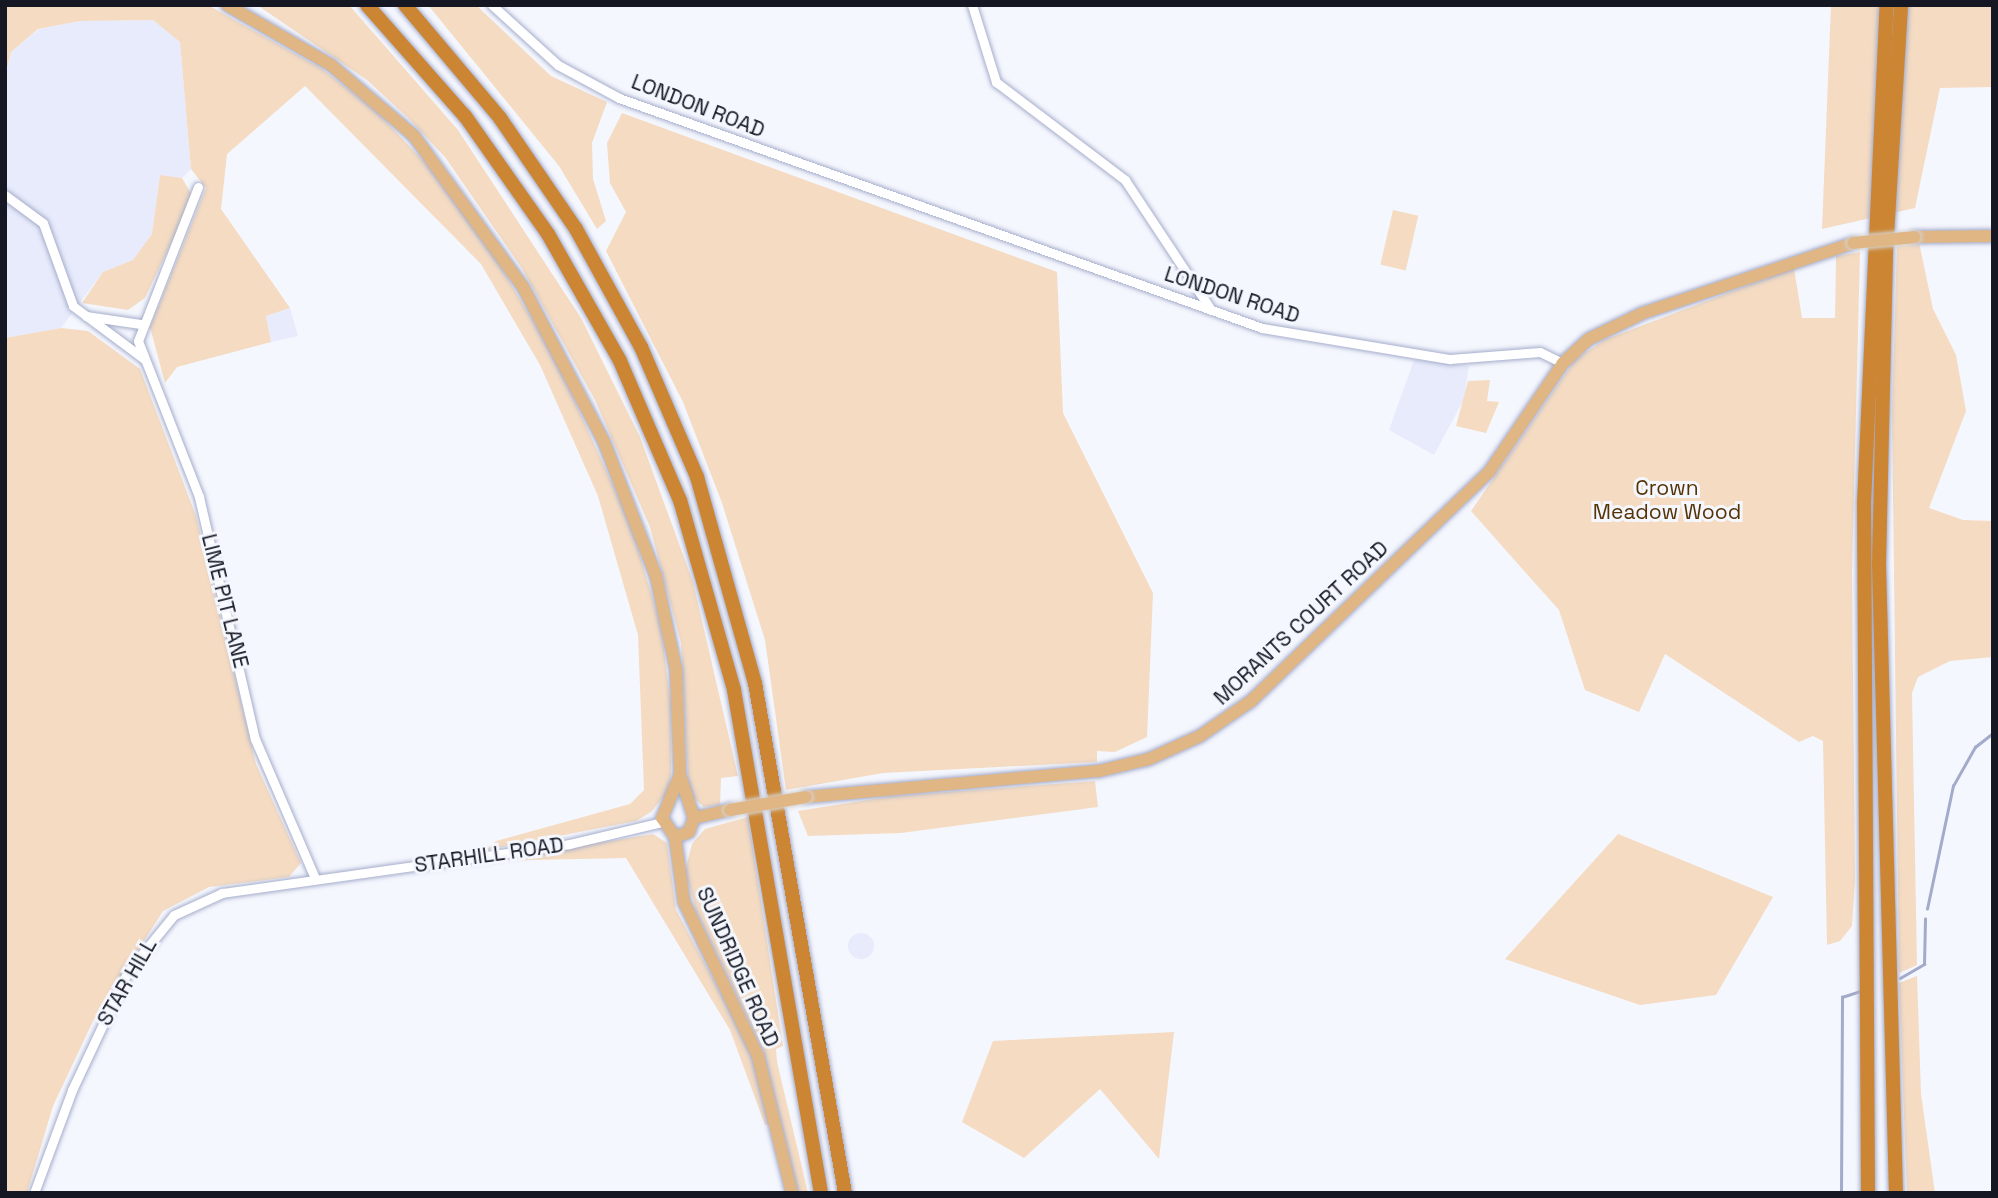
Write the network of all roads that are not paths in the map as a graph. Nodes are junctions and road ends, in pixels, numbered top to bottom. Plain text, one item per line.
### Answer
1 (227, 5) edge
2 (367, 5) edge
3 (405, 5) edge
4 (492, 5) edge
5 (972, 5) edge
6 (1887, 5) edge
7 (1901, 5) edge
8 (198, 187) dead end
9 (5, 195) edge
10 (1993, 236) edge
11 (1211, 310) junction
12 (86, 316) junction
13 (140, 324) junction
14 (144, 359) junction
15 (1563, 363) junction
16 (680, 775) junction
17 (691, 813) junction
18 (664, 816) junction
19 (675, 837) junction
20 (315, 878) junction
21 (34, 1193) edge
22 (792, 1193) edge
23 (821, 1193) edge
24 (845, 1193) edge
25 (1868, 1193) edge
26 (1896, 1193) edge

1 - 16 main road
2 - 23 highway
3 - 24 highway
4 - 11 street, LONDON ROAD
5 - 11 street
6 - 25 highway
7 - 26 highway
8 - 13 street
9 - 12 street
10 - 15 main road, bridge
11 - 15 street, LONDON ROAD
12 - 13 street
12 - 14 street
13 - 14 street, LIME PIT LANE
14 - 20 street, LIME PIT LANE
15 - 17 main road, MORANTS COURT ROAD, bridge
16 - 17 main road
16 - 18 main road
17 - 18 main road, MORANTS COURT ROAD
17 - 19 main road
18 - 19 main road
18 - 20 street, STARHILL ROAD
19 - 22 main road, SUNDRIDGE ROAD
20 - 21 street, STAR HILL

